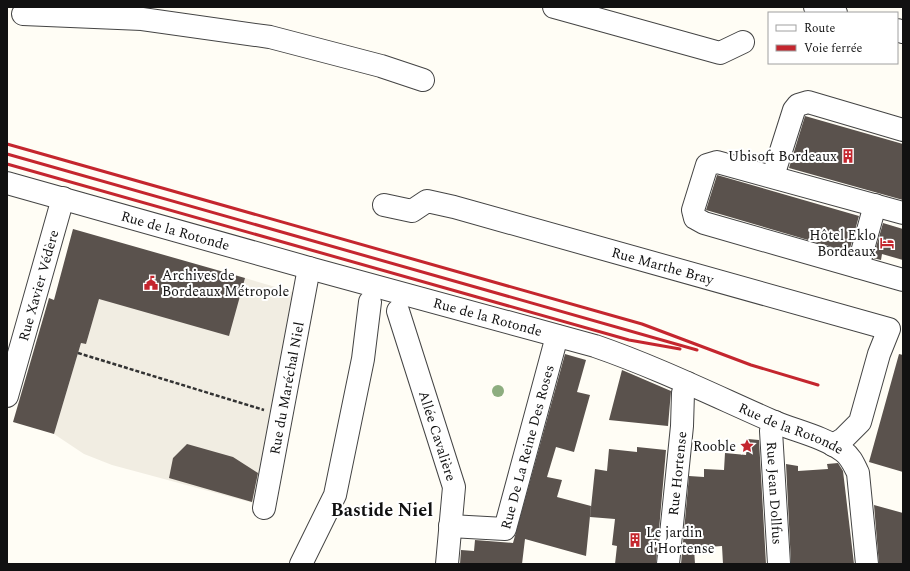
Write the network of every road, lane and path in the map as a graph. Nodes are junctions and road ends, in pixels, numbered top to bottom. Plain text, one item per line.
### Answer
1 (554, 7) edge
2 (815, 7) edge
3 (832, 12) edge
4 (23, 14) dead end
5 (743, 42) dead end
6 (423, 80) dead end
7 (903, 130) edge
8 (773, 176) junction
9 (7, 183) edge
10 (63, 198) junction
11 (384, 205) dead end
12 (875, 205) junction
13 (903, 213) edge
14 (858, 267) junction
15 (309, 268) junction
16 (903, 280) edge
17 (370, 302) dead end
18 (398, 311) dead end
19 (896, 331) edge
20 (557, 336) junction
21 (78, 353) dead end
22 (687, 383) junction
23 (7, 396) edge
24 (282, 415) junction
25 (775, 422) junction
26 (833, 445) junction
27 (264, 508) dead end
28 (450, 526) junction
29 (301, 564) edge
30 (446, 564) edge
31 (668, 564) edge
32 (779, 564) edge
33 (867, 564) edge

1 - 5 street
2 - 3 street
4 - 6 street
7 - 8 street
8 - 12 street
8 - 14 street
9 - 10 street, Rue de la Rotonde
10 - 15 street, Rue de la Rotonde
10 - 23 street, Rue Xavier Védère
11 - 19 street, Rue Marthe Bray
12 - 13 street
12 - 14 street
14 - 16 street
15 - 20 street, Rue de la Rotonde
15 - 24 street, Rue du Maréchal Niel
17 - 29 street
18 - 28 street, Allée Cavalière
19 - 26 street, Rue Marthe Bray
20 - 22 street, Rue de la Rotonde
20 - 28 street, Rue De La Reine Des Roses
21 - 24 path
22 - 25 street, Rue de la Rotonde
22 - 31 street, Rue Hortense
24 - 27 street, Rue du Maréchal Niel
25 - 26 street, Rue de la Rotonde
25 - 32 street, Rue Jean Dollfus
26 - 33 street, Rue de la Rotonde
28 - 30 street, Allée Cavalière

